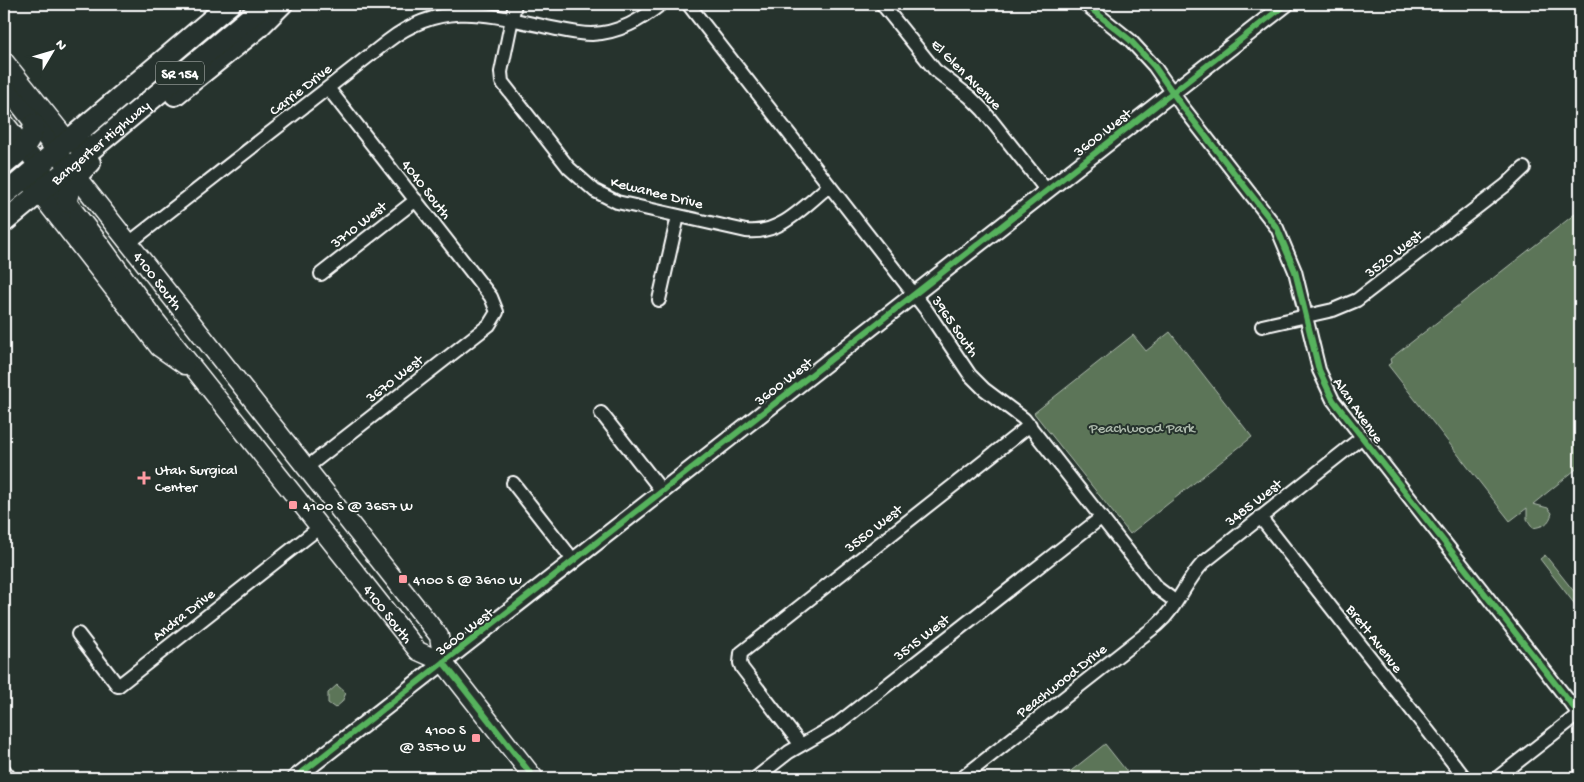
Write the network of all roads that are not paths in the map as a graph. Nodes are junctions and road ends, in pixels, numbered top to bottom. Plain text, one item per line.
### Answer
1 (230, 4) edge
2 (266, 4) edge
3 (282, 4) edge
4 (515, 4) edge
5 (661, 4) edge
6 (688, 4) edge
7 (882, 4) edge
8 (1085, 4) edge
9 (1286, 4) edge
10 (512, 19) junction
11 (4, 61) edge
12 (4, 85) edge
13 (328, 88) junction
14 (1173, 92) junction
15 (4, 122) edge
16 (34, 124) junction
17 (25, 148) junction
18 (67, 160) junction
19 (4, 165) edge
20 (1524, 168) dead end
21 (43, 181) junction
22 (829, 186) junction
23 (1046, 191) junction
24 (4, 195) edge
25 (416, 200) junction
26 (67, 202) junction
27 (678, 216) junction
28 (4, 222) edge
29 (129, 243) junction
30 (321, 274) dead end
31 (914, 295) junction
32 (659, 300) dead end
33 (498, 312) joint
34 (1305, 316) junction
35 (1262, 326) dead end
36 (198, 372) junction
37 (601, 413) dead end
38 (1030, 425) junction
39 (1362, 438) junction
40 (306, 468) junction
41 (512, 483) dead end
42 (662, 491) junction
43 (1102, 517) junction
44 (1260, 517) junction
45 (320, 526) junction
46 (362, 538) junction
47 (574, 561) junction
48 (1176, 602) junction
49 (78, 634) dead end
50 (443, 662) junction
51 (1579, 714) edge
52 (801, 745) junction
53 (4, 770) edge
54 (757, 777) dead end
55 (10, 778) edge
56 (295, 778) edge
57 (534, 778) edge
58 (962, 778) edge
59 (1465, 778) edge
60 (1497, 778) edge

1 - 18 highway, Bangerter Highway / SR 154
2 - 18 highway, Bangerter Highway / SR 154
3 - 18 highway
4 - 10 street, Kewanee Drive
5 - 10 street, Carrie Drive
6 - 22 street, 3965 South
7 - 23 street, El Glen Avenue
8 - 14 street, Alan Avenue
9 - 14 street, 3600 West
10 - 13 street, Carrie Drive
10 - 27 street, Kewanee Drive
11 - 18 main road
12 - 16 main road, 4100 South
13 - 25 street, 4040 South
13 - 29 street, Carrie Drive
14 - 23 street, 3600 West
14 - 34 street, Alan Avenue
15 - 17 main road, 4100 South
16 - 17 highway
16 - 18 main road, 4100 South
17 - 19 highway
17 - 21 main road, 4100 South
18 - 21 highway, Bangerter Highway / SR 154
18 - 26 highway
18 - 29 main road, 4100 South
20 - 34 street, 3520 West
21 - 24 highway, Bangerter Highway / SR 154
21 - 26 main road, 4100 South
21 - 28 highway, Bangerter Highway / SR 154
21 - 36 main road
22 - 27 street, Kewanee Drive
22 - 31 street, 3965 South
23 - 31 street, 3600 West
25 - 30 street, 3710 West
25 - 33 street, 4040 South
26 - 36 main road, 4100 South
27 - 32 street
29 - 40 main road, 4100 South
31 - 38 street, 3965 South
31 - 42 street, 3600 West
33 - 40 street, 3670 West
34 - 35 street, 3520 West
34 - 39 street, Alan Avenue
36 - 45 main road, 4100 South
36 - 46 main road
37 - 42 street
38 - 43 street, 3965 South
38 - 52 street, 3550 West
39 - 44 street, 3485 West
39 - 51 street, Alan Avenue
40 - 46 main road, 4100 South
41 - 47 street
42 - 47 street, 3600 West
43 - 48 street, 3965 South
43 - 52 street, 3515 West
44 - 48 street, 3485 West
44 - 59 street, Brett Avenue
45 - 49 street, Andra Drive
45 - 50 main road, 4100 South
46 - 50 main road, 4100 South
47 - 50 street, 3600 West
48 - 58 street, Peachwood Drive
50 - 56 street, 3600 West
50 - 57 main road
51 - 60 street
52 - 54 street, 3515 West
53 - 55 street

